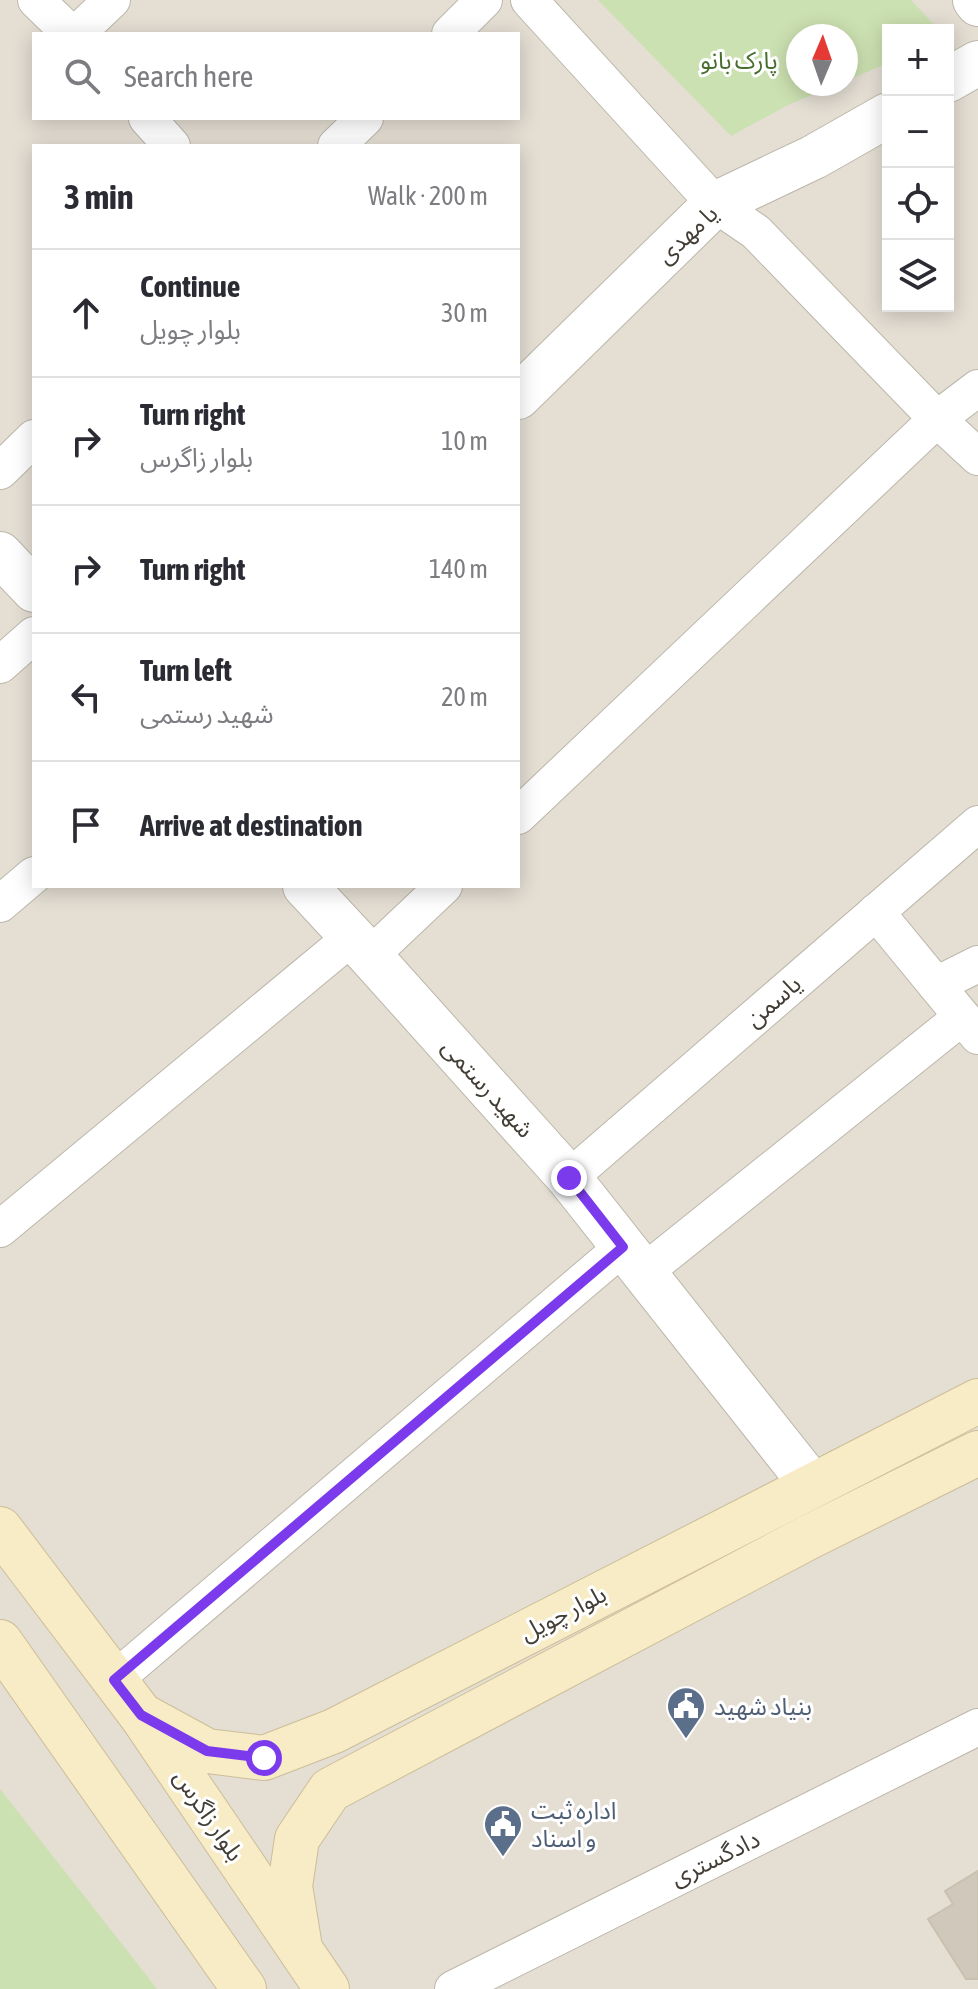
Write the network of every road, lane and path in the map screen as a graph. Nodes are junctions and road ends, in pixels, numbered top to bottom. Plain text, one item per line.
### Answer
1 (36, 0) edge
2 (112, 0) edge
3 (484, 0) edge
4 (529, 0) edge
5 (72, 32) edge
6 (76, 32) edge
7 (452, 32) edge
8 (978, 63) edge
9 (954, 77) edge
10 (882, 118) edge
11 (149, 120) edge
12 (363, 120) edge
13 (170, 144) edge
14 (338, 144) edge
15 (715, 204) junction
16 (978, 388) edge
17 (520, 395) edge
18 (937, 419) junction
19 (32, 440) edge
20 (978, 457) edge
21 (0, 471) edge
22 (0, 554) edge
23 (32, 588) edge
24 (32, 637) edge
25 (0, 665) edge
26 (520, 814) edge
27 (978, 824) edge
28 (32, 877) edge
29 (307, 888) edge
30 (441, 888) edge
31 (0, 904) edge
32 (876, 912) junction
33 (361, 947) junction
34 (978, 964) edge
35 (936, 985) junction
36 (970, 1026) edge
37 (569, 1178) junction
38 (0, 1229) edge
39 (633, 1260) junction
40 (978, 1401) edge
41 (978, 1453) edge
42 (812, 1485) junction
43 (0, 1529) edge
44 (0, 1642) edge
45 (114, 1680) junction
46 (141, 1715) junction
47 (978, 1727) edge
48 (300, 1948) junction
49 (244, 1989) edge
50 (327, 1989) edge
51 (453, 1989) edge

1 - 5 street
2 - 6 street
3 - 7 street
4 - 15 street
8 - 9 street
10 - 15 street, یا مهدی
11 - 13 street
12 - 14 street
15 - 17 street, یا مهدی
15 - 18 street
16 - 18 street
18 - 20 street
18 - 26 street
19 - 21 street
22 - 23 street
24 - 25 street
27 - 32 street, یاسمن
28 - 31 street
29 - 33 street, شهید رستمی
30 - 33 street
32 - 35 street
32 - 37 street, یاسمن
33 - 37 street, شهید رستمی
33 - 38 street
34 - 35 street
35 - 36 street
36 - 39 street
37 - 39 street, شهید رستمی
39 - 42 street, شهید رستمی
39 - 45 street
40 - 42 main road, بلوار چویل
41 - 48 main road, بلوار چویل
42 - 46 main road, بلوار چویل
43 - 45 main road, بلوار زاگرس
44 - 49 main road
45 - 46 main road, بلوار زاگرس
46 - 48 main road, بلوار زاگرس
47 - 51 street, دادگستری
48 - 50 main road, بلوار زاگرس

